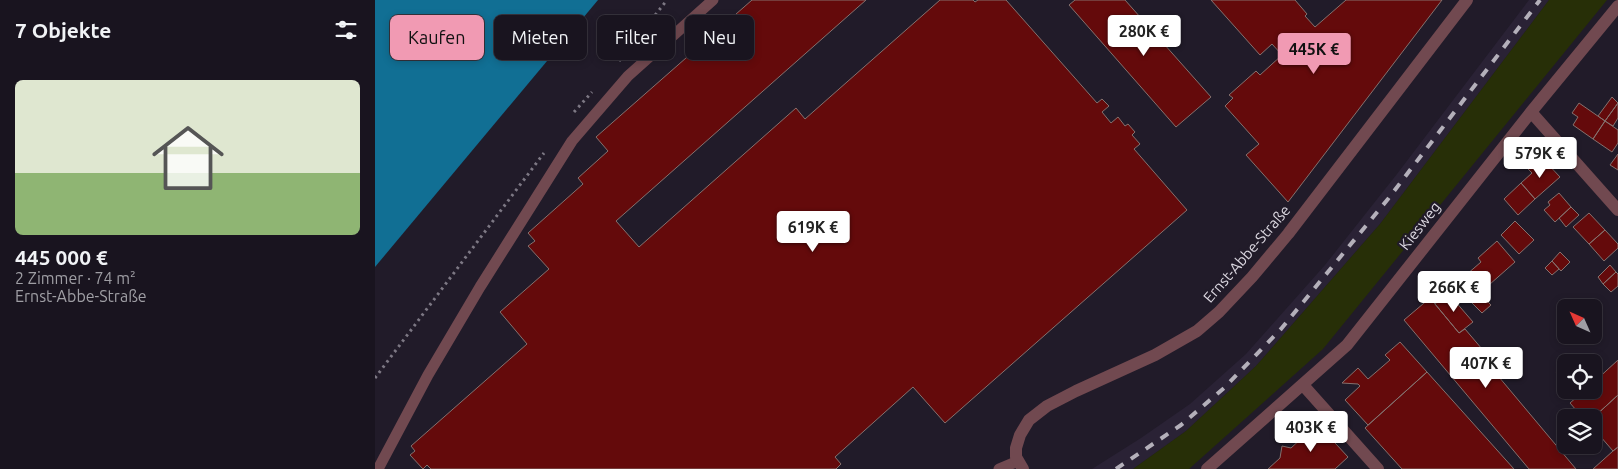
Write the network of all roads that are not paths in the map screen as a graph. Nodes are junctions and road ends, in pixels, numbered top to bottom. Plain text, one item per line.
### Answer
1 (713, 0) edge
2 (1467, 0) edge
3 (1618, 6) edge
4 (1531, 112) junction
5 (1618, 210) edge
6 (1303, 385) junction
7 (1020, 465) edge
8 (1212, 468) edge
9 (378, 469) edge
10 (999, 469) edge
11 (1378, 469) edge

1 - 9 lane
2 - 7 street, Ernst-Abbe-Straße
3 - 4 street, Kiesweg
4 - 5 street
4 - 6 street, Kiesweg
6 - 8 street, Kiesweg
6 - 11 street
7 - 10 lane

